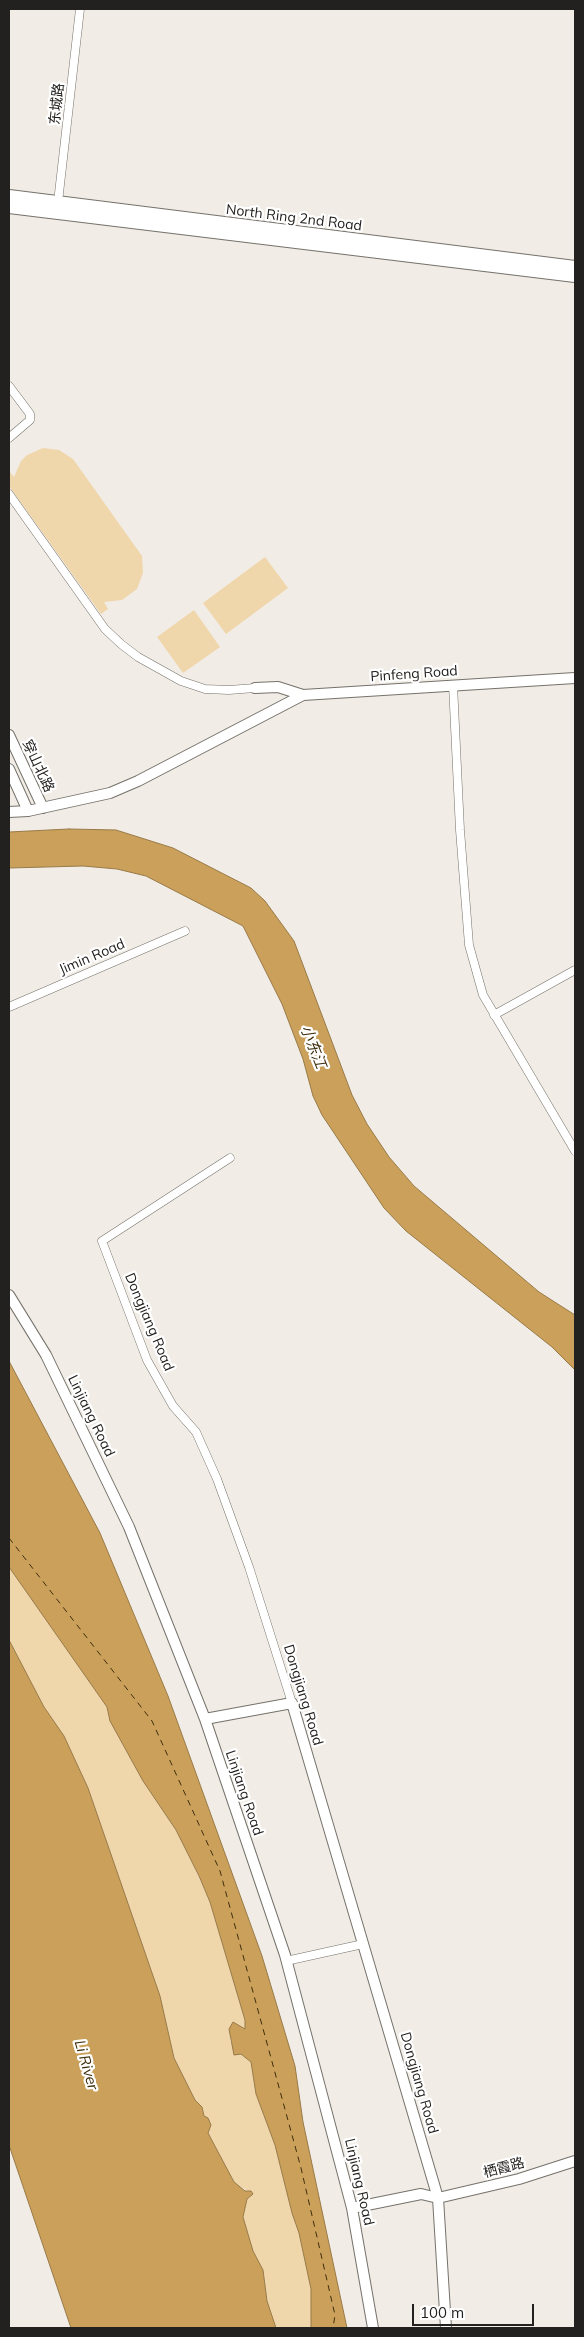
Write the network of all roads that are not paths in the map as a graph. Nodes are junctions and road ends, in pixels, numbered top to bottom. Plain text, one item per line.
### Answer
1 (80, 9) edge
2 (9, 196) edge
3 (58, 202) junction
4 (9, 207) edge
5 (575, 267) edge
6 (575, 276) edge
7 (9, 386) edge
8 (9, 438) edge
9 (9, 494) edge
10 (575, 678) edge
11 (453, 686) junction
12 (255, 688) joint
13 (303, 695) junction
14 (9, 735) edge
15 (9, 769) edge
16 (43, 808) junction
17 (28, 811) junction
18 (9, 812) edge
19 (185, 931) dead end
20 (575, 970) edge
21 (9, 1007) edge
22 (494, 1015) junction
23 (575, 1151) edge
24 (230, 1158) dead end
25 (9, 1295) edge
26 (292, 1703) junction
27 (204, 1719) junction
28 (363, 1944) junction
29 (286, 1961) junction
30 (575, 2161) edge
31 (575, 2168) edge
32 (438, 2202) junction
33 (352, 2208) junction
34 (374, 2328) edge
35 (446, 2328) edge

1 - 3 street, 东城路
2 - 3 main road, North Ring 2nd Road
3 - 5 main road, North Ring 2nd Road
4 - 6 main road, North Ring 2nd Road
7 - 8 street
9 - 12 street
10 - 11 street, Pinfeng Road
11 - 13 street, Pinfeng Road
11 - 22 street
12 - 13 street, Pinfeng Road
13 - 16 street
14 - 16 street, 穿山北路
15 - 17 street, 穿山北路
16 - 17 street
17 - 18 street
19 - 21 street, Jimin Road
20 - 22 street
22 - 23 street
24 - 26 street, Dongjiang Road
25 - 27 street, Linjiang Road
26 - 27 street
26 - 28 street, Dongjiang Road
27 - 29 street, Linjiang Road
28 - 29 street
28 - 32 street, Dongjiang Road
29 - 33 street, Linjiang Road
30 - 32 street, 栖霞路
31 - 32 street
32 - 33 street
32 - 35 street, Dongjiang Road
33 - 34 street, Linjiang Road

